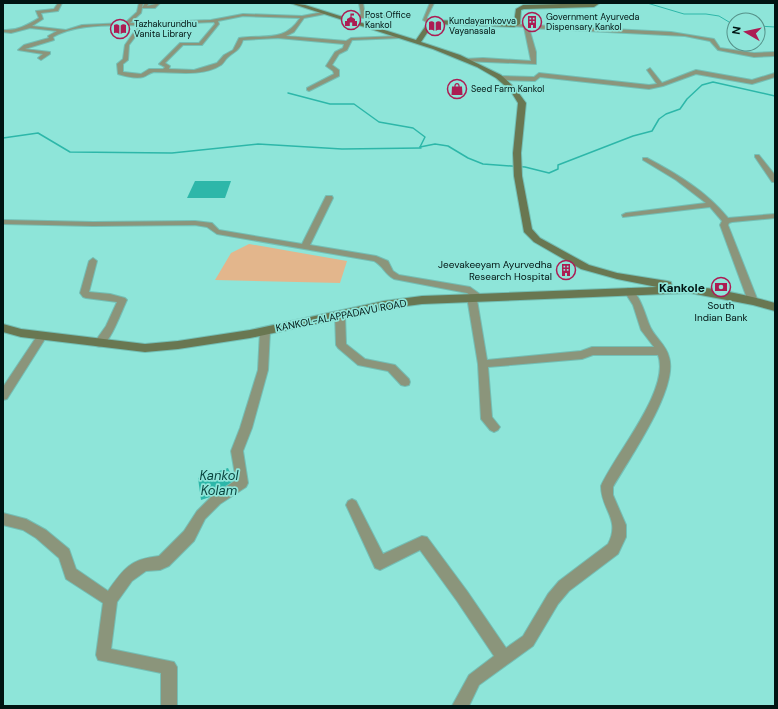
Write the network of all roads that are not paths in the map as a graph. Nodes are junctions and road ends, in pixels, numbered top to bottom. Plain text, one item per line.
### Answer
1 (60, 3) edge
2 (141, 3) edge
3 (147, 3) edge
4 (158, 3) edge
5 (293, 3) edge
6 (361, 3) edge
7 (432, 3) edge
8 (597, 3) edge
9 (323, 13) junction
10 (398, 16) dead end
11 (362, 17) junction
12 (302, 18) junction
13 (216, 21) junction
14 (350, 21) junction
15 (127, 23) junction
16 (143, 23) junction
17 (430, 23) junction
18 (514, 25) junction
19 (526, 26) junction
20 (25, 28) junction
21 (61, 31) junction
22 (4, 32) edge
23 (279, 37) junction
24 (400, 37) junction
25 (418, 42) junction
26 (347, 43) junction
27 (768, 50) dead end
28 (775, 54) edge
29 (41, 58) dead end
30 (466, 60) junction
31 (215, 66) junction
32 (208, 67) dead end
33 (166, 70) junction
34 (650, 70) dead end
35 (775, 75) edge
36 (500, 78) junction
37 (661, 85) junction
38 (309, 89) dead end
39 (757, 156) dead end
40 (645, 159) dead end
41 (775, 180) edge
42 (329, 198) dead end
43 (712, 205) junction
44 (626, 215) dead end
45 (775, 216) edge
46 (726, 221) junction
47 (3, 222) edge
48 (305, 247) junction
49 (93, 261) dead end
50 (690, 289) junction
51 (628, 291) junction
52 (475, 297) junction
53 (753, 301) junction
54 (775, 307) edge
55 (340, 314) junction
56 (3, 328) edge
57 (265, 331) junction
58 (42, 336) junction
59 (99, 343) junction
60 (662, 351) junction
61 (484, 364) junction
62 (405, 382) dead end
63 (3, 396) edge
64 (494, 427) dead end
65 (352, 505) dead end
66 (3, 520) edge
67 (110, 600) junction
68 (504, 658) junction
69 (169, 706) edge
70 (460, 706) edge

1 - 20 street
2 - 15 street
3 - 4 street
5 - 9 main road
6 - 11 street
7 - 17 street
8 - 18 main road
9 - 12 street
9 - 14 main road
10 - 11 street
11 - 14 street
12 - 13 street
12 - 23 street
13 - 16 street
13 - 33 street
14 - 24 main road
15 - 16 street
15 - 21 street
16 - 33 street
17 - 18 main road
17 - 25 main road
18 - 19 street
19 - 28 street
19 - 30 street
20 - 21 street
20 - 22 street
21 - 29 street
23 - 26 street
23 - 31 street
24 - 25 main road
24 - 26 street
25 - 30 main road
26 - 38 street
27 - 28 street
30 - 36 main road
31 - 32 street
31 - 33 street
34 - 37 street
35 - 37 street
36 - 37 street
36 - 50 main road
39 - 41 street
40 - 43 street
42 - 48 street
43 - 44 street
43 - 46 street
45 - 46 street
46 - 53 street
47 - 48 street
48 - 52 street
49 - 59 street
50 - 51 main road, KANKOL-ALAPPADAVU ROAD
50 - 53 main road, KANKOL-ALAPPADAVU ROAD
51 - 52 main road, KANKOL-ALAPPADAVU ROAD
51 - 60 street
52 - 55 main road, KANKOL-ALAPPADAVU ROAD
52 - 61 street
53 - 54 main road, KANKOL-ALAPPADAVU ROAD
55 - 57 main road, KANKOL-ALAPPADAVU ROAD
55 - 62 street
56 - 58 main road, KANKOL-ALAPPADAVU ROAD
57 - 59 main road, KANKOL-ALAPPADAVU ROAD
57 - 67 street
58 - 59 main road, KANKOL-ALAPPADAVU ROAD
58 - 63 street
60 - 61 street
60 - 68 street
61 - 64 street
65 - 68 street
66 - 67 street
67 - 69 street
68 - 70 street

